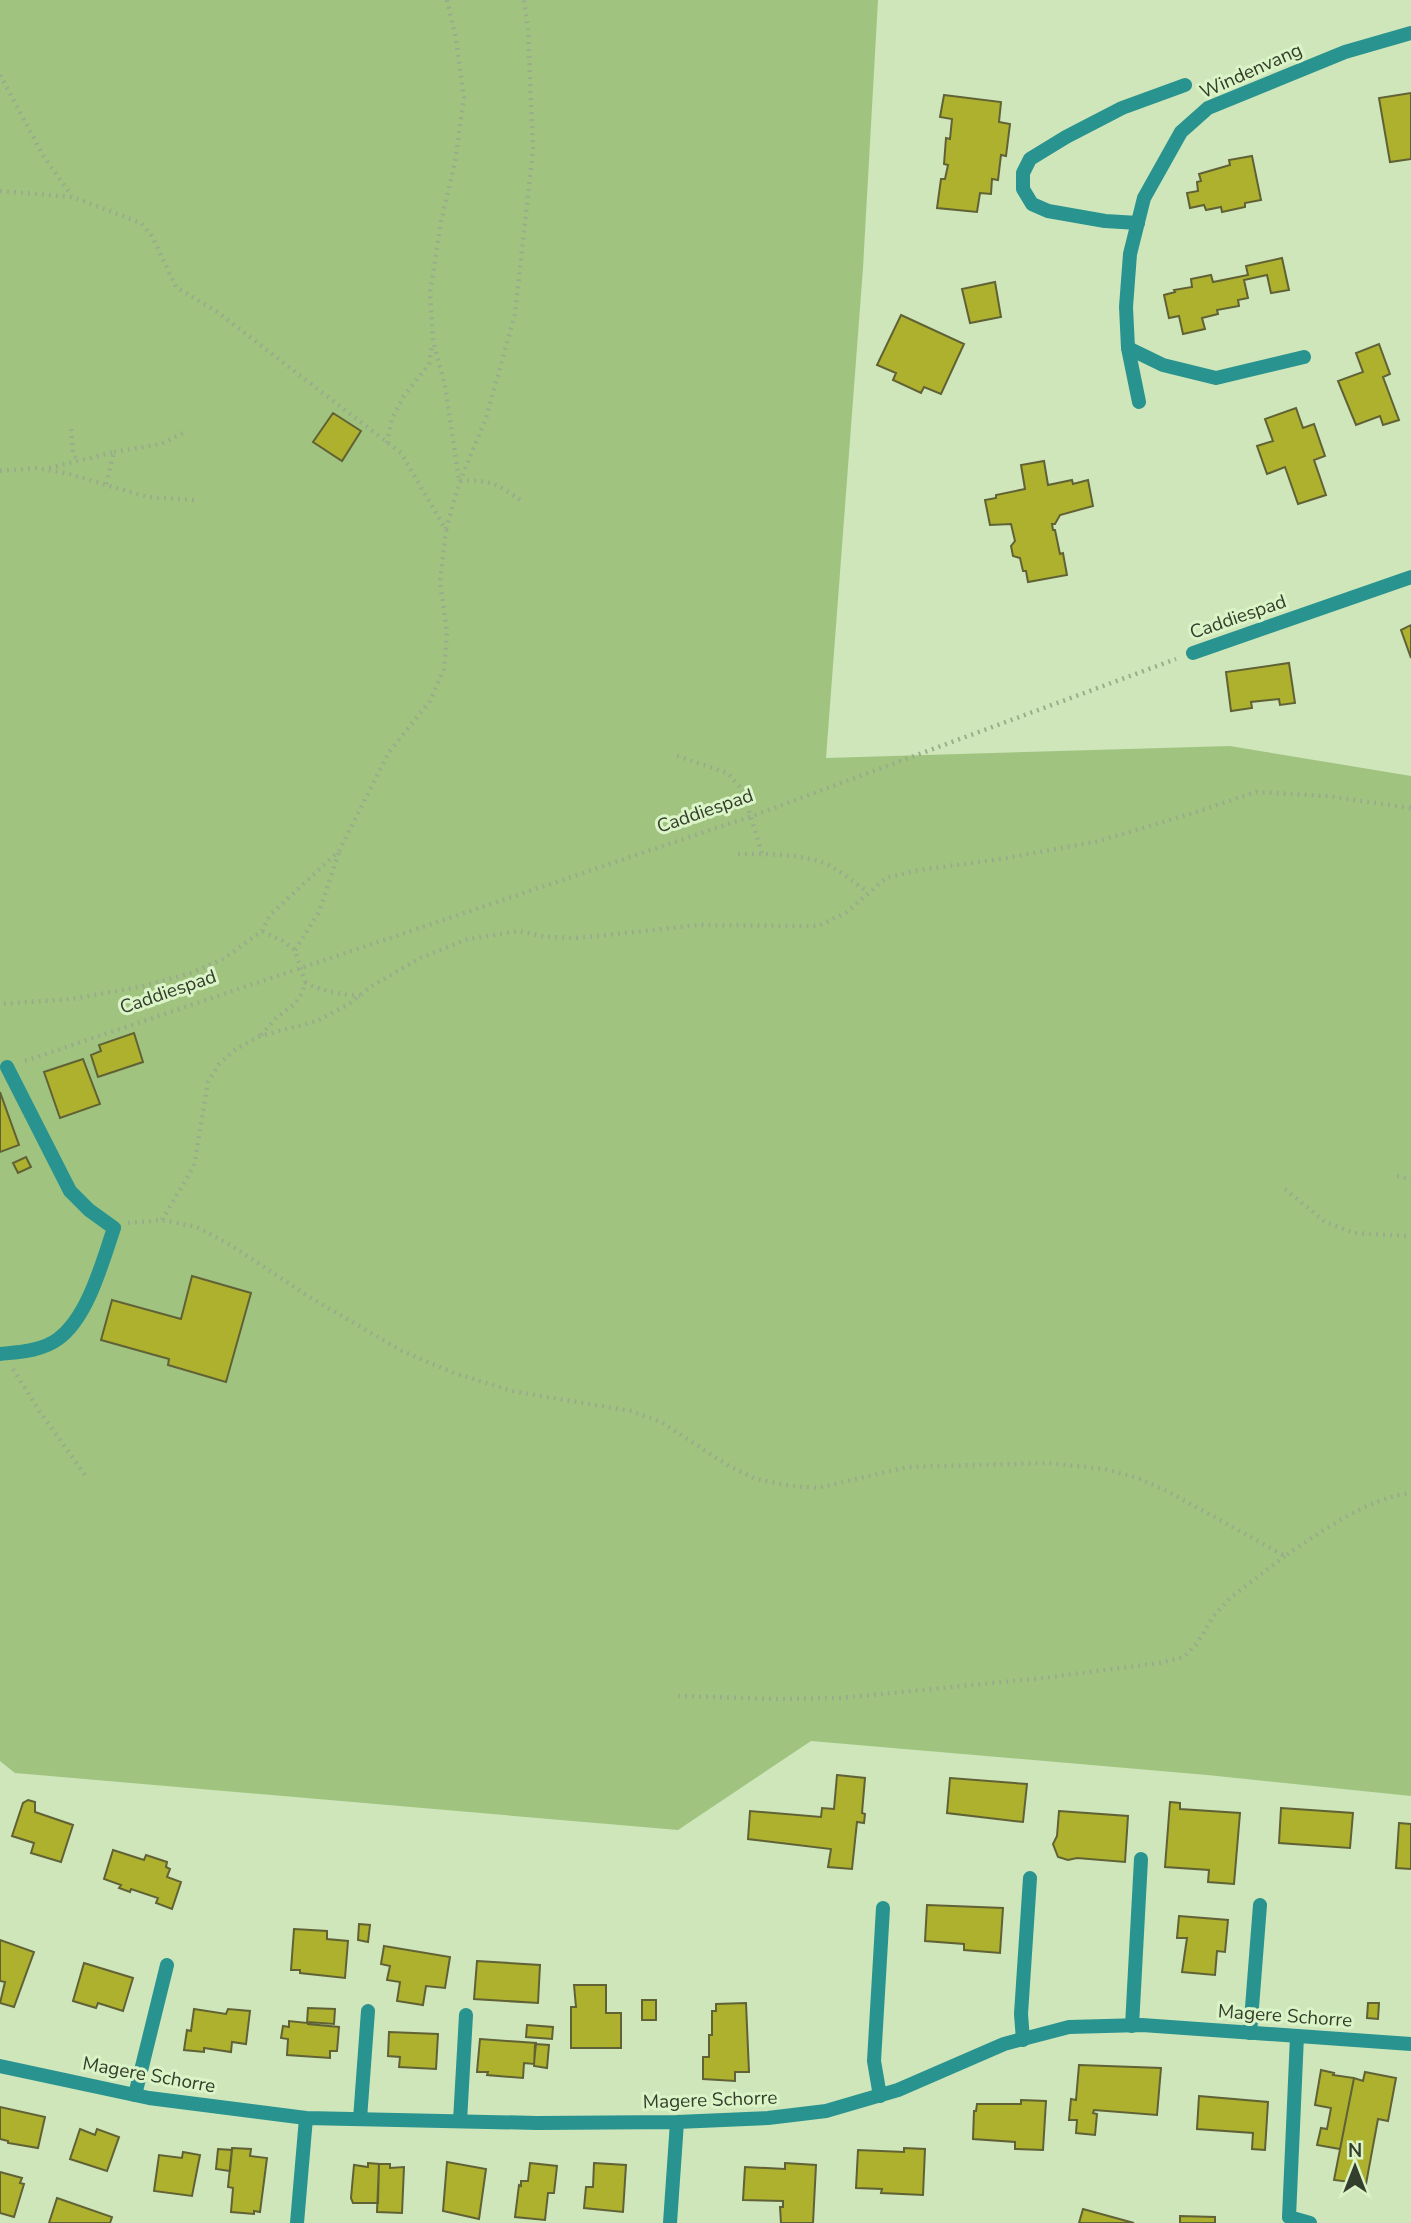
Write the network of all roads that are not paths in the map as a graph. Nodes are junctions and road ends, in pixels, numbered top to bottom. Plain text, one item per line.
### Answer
1 (1411, 33) edge
2 (1185, 85) dead end
3 (1138, 223) junction
4 (1128, 348) junction
5 (1304, 357) dead end
6 (1139, 402) dead end
7 (1411, 577) edge
8 (1193, 653) road end
9 (6, 1067) road end
10 (3, 1358) edge
11 (1141, 1859) dead end
12 (1030, 1878) dead end
13 (1260, 1905) dead end
14 (883, 1908) dead end
15 (167, 1965) dead end
16 (369, 2011) dead end
17 (466, 2015) dead end
18 (1132, 2026) junction
19 (1250, 2033) junction
20 (1297, 2036) junction
21 (1023, 2039) junction
22 (1411, 2044) edge
23 (0, 2066) edge
24 (135, 2095) junction
25 (880, 2096) junction
26 (306, 2118) junction
27 (360, 2119) junction
28 (460, 2121) junction
29 (677, 2122) junction
30 (297, 2223) edge
31 (670, 2223) edge
32 (1310, 2223) edge

1 - 3 street, Windenvang
2 - 3 street
3 - 4 street, Windenvang
4 - 5 street
4 - 6 street, Windenvang
7 - 8 street, Caddiespad
9 - 10 street
11 - 18 street
12 - 21 street
13 - 19 street
14 - 25 street
15 - 24 street
16 - 27 street
17 - 28 street
18 - 19 street, Magere Schorre
18 - 21 street, Magere Schorre
19 - 20 street, Magere Schorre
20 - 22 street, Magere Schorre
20 - 32 street
21 - 25 street, Magere Schorre
23 - 24 street, Magere Schorre
24 - 26 street, Magere Schorre
25 - 29 street, Magere Schorre
26 - 27 street, Magere Schorre
26 - 30 street
27 - 28 street, Magere Schorre
28 - 29 street, Magere Schorre
29 - 31 street

